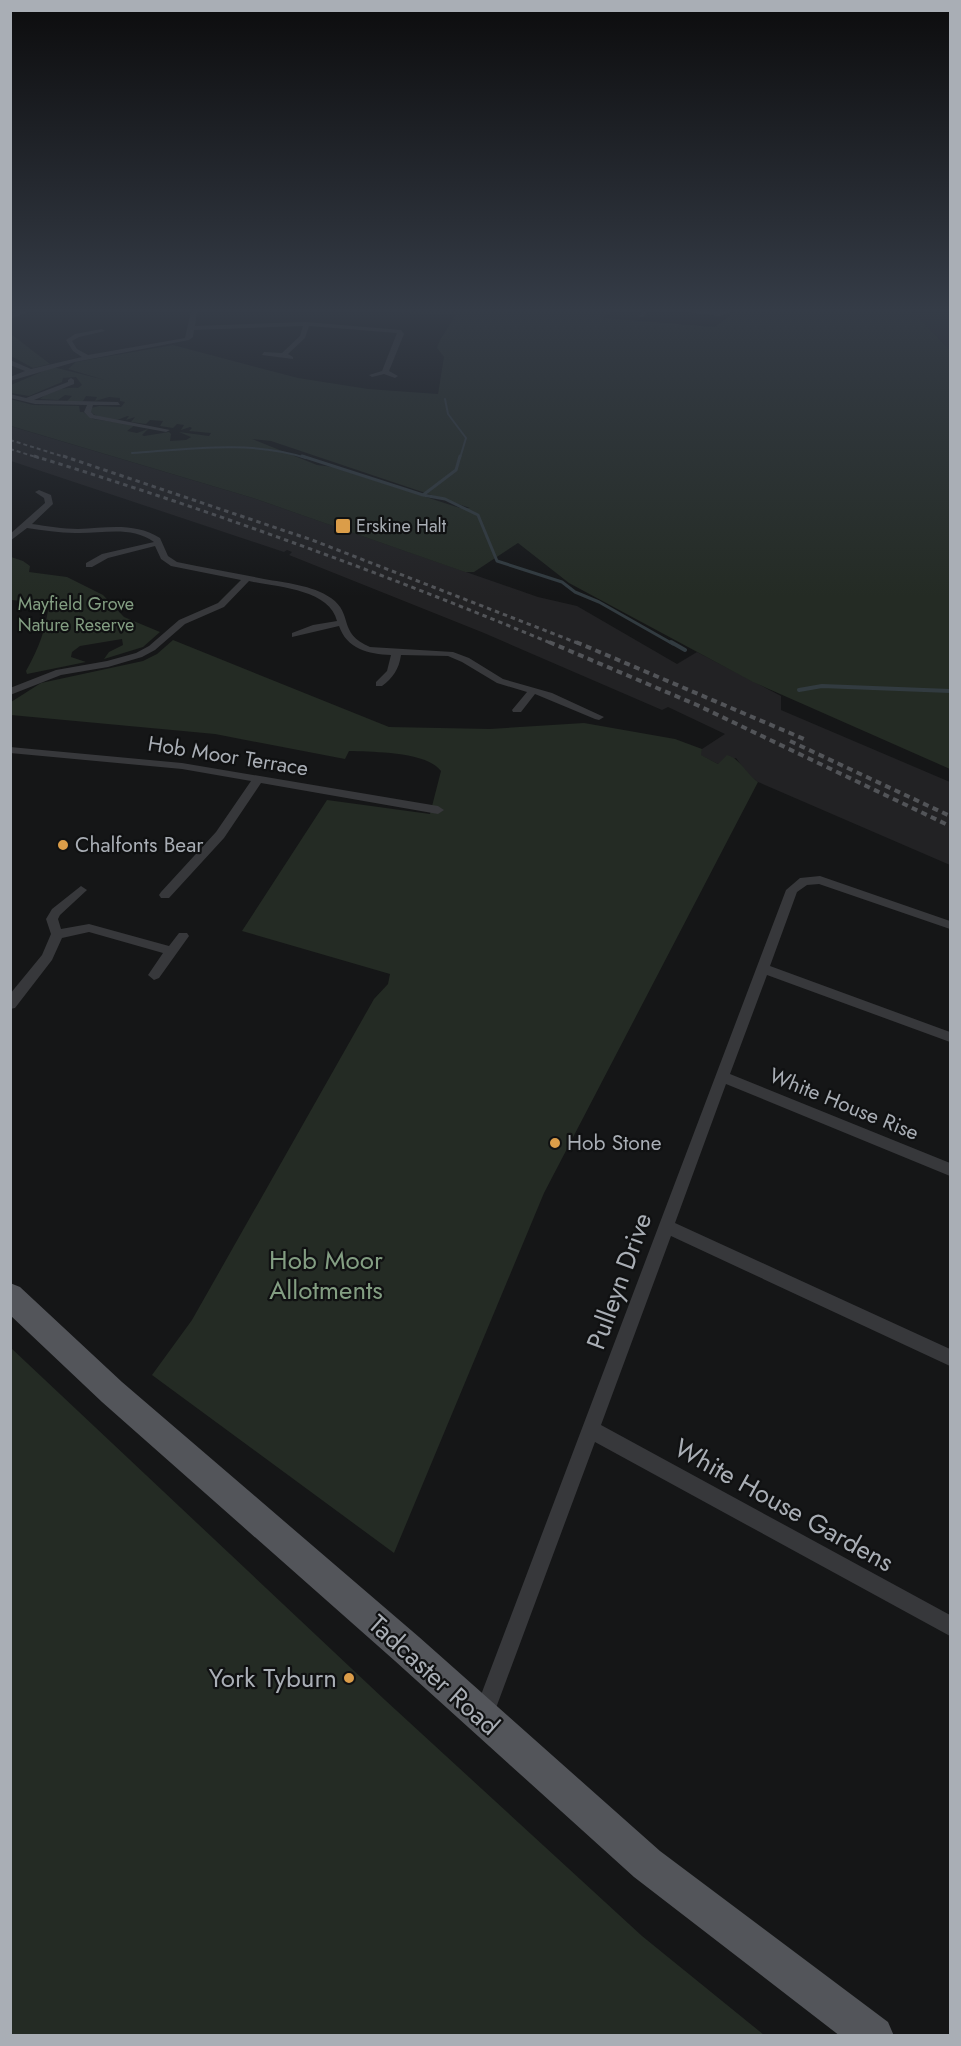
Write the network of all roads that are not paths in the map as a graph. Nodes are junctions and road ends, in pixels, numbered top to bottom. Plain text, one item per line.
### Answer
1 (89, 406) edge
2 (165, 430) dead end
3 (39, 492) dead end
4 (49, 504) junction
5 (60, 504) dead end
6 (26, 525) junction
7 (10, 539) edge
8 (159, 543) junction
9 (89, 565) dead end
10 (247, 579) junction
11 (342, 623) junction
12 (295, 635) dead end
13 (396, 653) junction
14 (379, 684) dead end
15 (533, 691) junction
16 (10, 692) edge
17 (517, 710) dead end
18 (599, 717) dead end
19 (10, 750) edge
20 (257, 780) junction
21 (438, 810) dead end
22 (81, 890) dead end
23 (165, 895) dead end
24 (951, 925) edge
25 (57, 934) junction
26 (183, 936) dead end
27 (172, 951) junction
28 (764, 969) junction
29 (154, 975) dead end
30 (10, 1004) edge
31 (951, 1037) edge
32 (723, 1077) junction
33 (951, 1170) edge
34 (666, 1226) junction
35 (10, 1296) edge
36 (951, 1358) edge
37 (591, 1430) junction
38 (951, 1626) edge
39 (482, 1718) junction
40 (874, 2036) edge

1 - 2 street
3 - 4 street
4 - 5 street
4 - 6 street
6 - 7 street
6 - 8 street
8 - 9 street
8 - 10 street
10 - 11 street
10 - 16 street
11 - 12 street
11 - 13 street
13 - 14 street
13 - 15 street
15 - 17 street
15 - 18 street
19 - 20 street, Hob Moor Terrace
20 - 21 street, Hob Moor Terrace
20 - 23 street
22 - 25 street
24 - 28 street, Pulleyn Drive
25 - 27 street
25 - 30 street
26 - 27 street
27 - 29 street
28 - 31 street
28 - 32 street, Pulleyn Drive
32 - 33 street, White House Rise
32 - 34 street, Pulleyn Drive
34 - 36 street
34 - 37 street, Pulleyn Drive
35 - 39 main road, Tadcaster Road
37 - 38 street, White House Gardens
37 - 39 street, Pulleyn Drive
39 - 40 main road, Tadcaster Road

